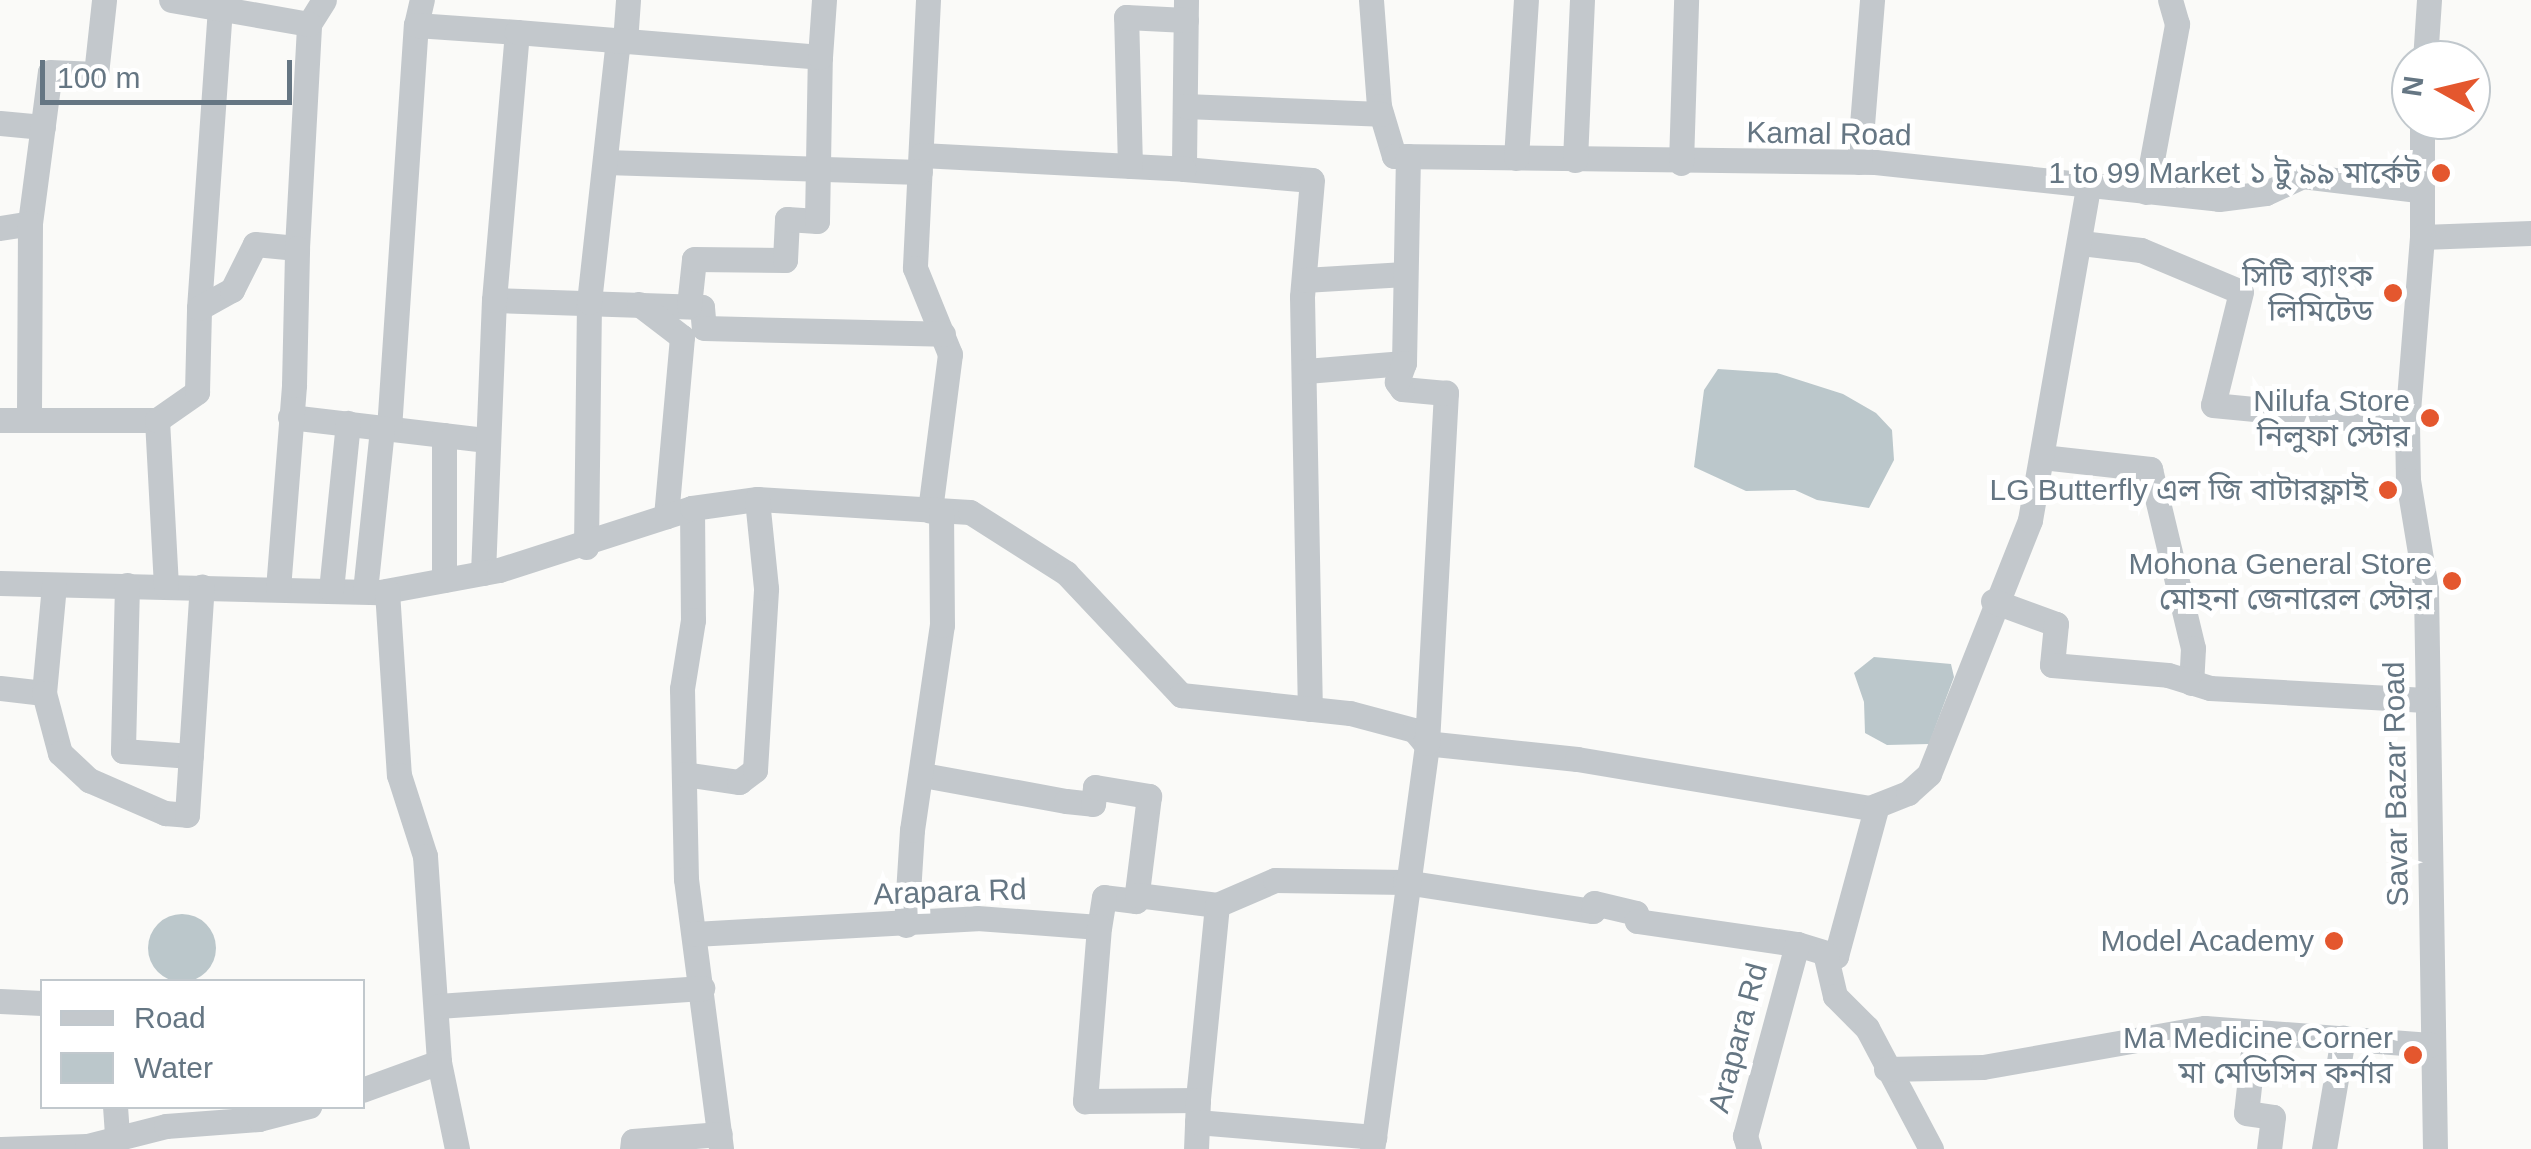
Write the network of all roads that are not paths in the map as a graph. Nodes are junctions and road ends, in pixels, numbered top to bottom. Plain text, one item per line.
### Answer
1 (104, 0) edge
2 (170, 0) edge
3 (324, 0) edge
4 (628, 0) edge
5 (824, 0) edge
6 (928, 0) edge
7 (1371, 0) edge
8 (1526, 0) edge
9 (1582, 0) edge
10 (1686, 0) edge
11 (1872, 0) edge
12 (2170, 0) edge
13 (2429, 0) edge
14 (220, 8) junction
15 (1186, 10) edge
16 (419, 13) edge
17 (309, 24) junction
18 (517, 32) junction
19 (2426, 40) edge
20 (622, 41) junction
21 (820, 57) junction
22 (1185, 106) junction
23 (1380, 114) junction
24 (0, 123) edge
25 (43, 127) junction
26 (2421, 140) edge
27 (1408, 156) junction
28 (1516, 158) junction
29 (1575, 160) junction
30 (606, 162) junction
31 (1859, 162) junction
32 (921, 163) junction
33 (1681, 163) junction
34 (818, 164) junction
35 (1130, 166) junction
36 (1184, 169) junction
37 (2088, 186) junction
38 (2418, 190) junction
39 (2146, 192) junction
40 (30, 223) junction
41 (0, 228) edge
42 (2531, 233) edge
43 (2422, 237) junction
44 (2081, 243) junction
45 (296, 248) junction
46 (1406, 274) junction
47 (1304, 280) junction
48 (494, 300) junction
49 (589, 302) junction
50 (639, 304) junction
51 (690, 306) junction
52 (199, 308) junction
53 (942, 334) junction
54 (1404, 364) junction
55 (1306, 371) junction
56 (290, 416) junction
57 (29, 418) junction
58 (0, 420) edge
59 (158, 420) junction
60 (348, 424) junction
61 (2407, 424) junction
62 (386, 428) junction
63 (444, 435) junction
64 (485, 440) junction
65 (2042, 457) junction
66 (757, 500) junction
67 (692, 508) junction
68 (936, 511) junction
69 (666, 516) junction
70 (586, 547) junction
71 (483, 573) junction
72 (444, 580) junction
73 (0, 583) edge
74 (54, 584) junction
75 (127, 585) junction
76 (166, 586) junction
77 (202, 586) junction
78 (278, 588) junction
79 (331, 590) junction
80 (376, 591) junction
81 (1993, 601) junction
82 (2192, 682) junction
83 (0, 688) edge
84 (44, 693) junction
85 (2426, 700) junction
86 (1310, 709) junction
87 (1427, 743) junction
88 (191, 756) junction
89 (684, 774) junction
90 (922, 774) junction
91 (1876, 805) junction
92 (1405, 882) junction
93 (1137, 895) junction
94 (1217, 906) junction
95 (906, 925) junction
96 (1099, 927) junction
97 (694, 934) junction
98 (1797, 944) junction
99 (1825, 953) junction
100 (702, 988) junction
101 (0, 1001) edge
102 (40, 1002) edge
103 (438, 1006) junction
104 (2255, 1032) junction
105 (2343, 1038) junction
106 (2430, 1045) junction
107 (439, 1062) junction
108 (1886, 1069) junction
109 (365, 1089) edge
110 (115, 1109) edge
111 (292, 1109) edge
112 (1198, 1111) junction
113 (118, 1138) junction
114 (721, 1142) edge
115 (1373, 1143) edge
116 (68, 1148) edge
117 (1, 1149) edge
118 (457, 1149) edge
119 (632, 1149) edge
120 (1196, 1149) edge
121 (1749, 1149) edge
122 (1931, 1149) edge
123 (2269, 1149) edge
124 (2324, 1149) edge
125 (2435, 1149) edge

1 - 25 street
2 - 14 street
3 - 17 street
4 - 20 street
5 - 21 street
6 - 32 street
7 - 23 street
8 - 28 street
9 - 29 street
10 - 33 street
11 - 31 street
12 - 39 street
13 - 19 street
14 - 17 street
14 - 52 street
15 - 22 street
15 - 35 street
16 - 18 street
16 - 62 street
17 - 45 street
18 - 20 street
18 - 48 street
20 - 21 street
20 - 30 street
21 - 34 street
22 - 23 street
22 - 36 street
23 - 27 street
24 - 25 street
25 - 40 street
26 - 38 street, Savar Bazar Road
27 - 28 street, Kamal Road
27 - 46 street
28 - 29 street, Kamal Road
29 - 33 street, Kamal Road
30 - 34 street
30 - 49 street
31 - 33 street, Kamal Road
31 - 37 street, Kamal Road
32 - 34 street
32 - 35 street
32 - 53 street
34 - 51 street
35 - 36 street
36 - 47 street
37 - 39 street, Kamal Road
37 - 44 street
38 - 39 street, Kamal Road
38 - 43 street, Savar Bazar Road
40 - 41 street
40 - 57 street
42 - 43 street
43 - 61 street, Savar Bazar Road
44 - 61 street
44 - 65 street
45 - 52 street
45 - 56 street
46 - 47 street
46 - 54 street
47 - 55 street
48 - 49 street
48 - 64 street
49 - 50 street
49 - 70 street
50 - 51 street
50 - 69 street
51 - 53 street
52 - 59 street
53 - 68 street
54 - 55 street
54 - 87 street
55 - 86 street
56 - 60 street
56 - 78 street
57 - 58 street
57 - 59 street
59 - 76 street
60 - 62 street
60 - 79 street
61 - 85 street, Savar Bazar Road
62 - 63 street
62 - 80 street
63 - 64 street
63 - 72 street
64 - 71 street
65 - 81 street
65 - 82 street
66 - 67 street
66 - 68 street
66 - 89 street
67 - 69 street
67 - 89 street
68 - 86 street
68 - 90 street
69 - 70 street
70 - 71 street
71 - 72 street
72 - 80 street
73 - 74 street
74 - 75 street
74 - 84 street
75 - 76 street
75 - 88 street
76 - 77 street
77 - 78 street
77 - 88 street
78 - 79 street
79 - 80 street
80 - 103 street
81 - 82 street
81 - 91 street
82 - 85 street
83 - 84 street
84 - 88 street
85 - 106 street, Savar Bazar Road
86 - 87 street
87 - 91 street
87 - 92 street
89 - 97 street
90 - 93 street
90 - 95 street
91 - 99 street
92 - 94 street
92 - 98 street
92 - 115 street
93 - 94 street
93 - 96 street
94 - 112 street
95 - 96 street, Arapara Rd
95 - 97 street, Arapara Rd
96 - 112 street
97 - 100 street
98 - 99 street
98 - 121 street, Arapara Rd
99 - 108 street
100 - 103 street
100 - 114 street
101 - 102 street
103 - 107 street
104 - 105 street
104 - 108 street
104 - 123 street
105 - 106 street
105 - 124 street
106 - 125 street, Savar Bazar Road
107 - 109 street
107 - 118 street
108 - 122 street
110 - 113 street
111 - 113 street
112 - 115 street
112 - 120 street
113 - 116 street
114 - 119 street
116 - 117 street

